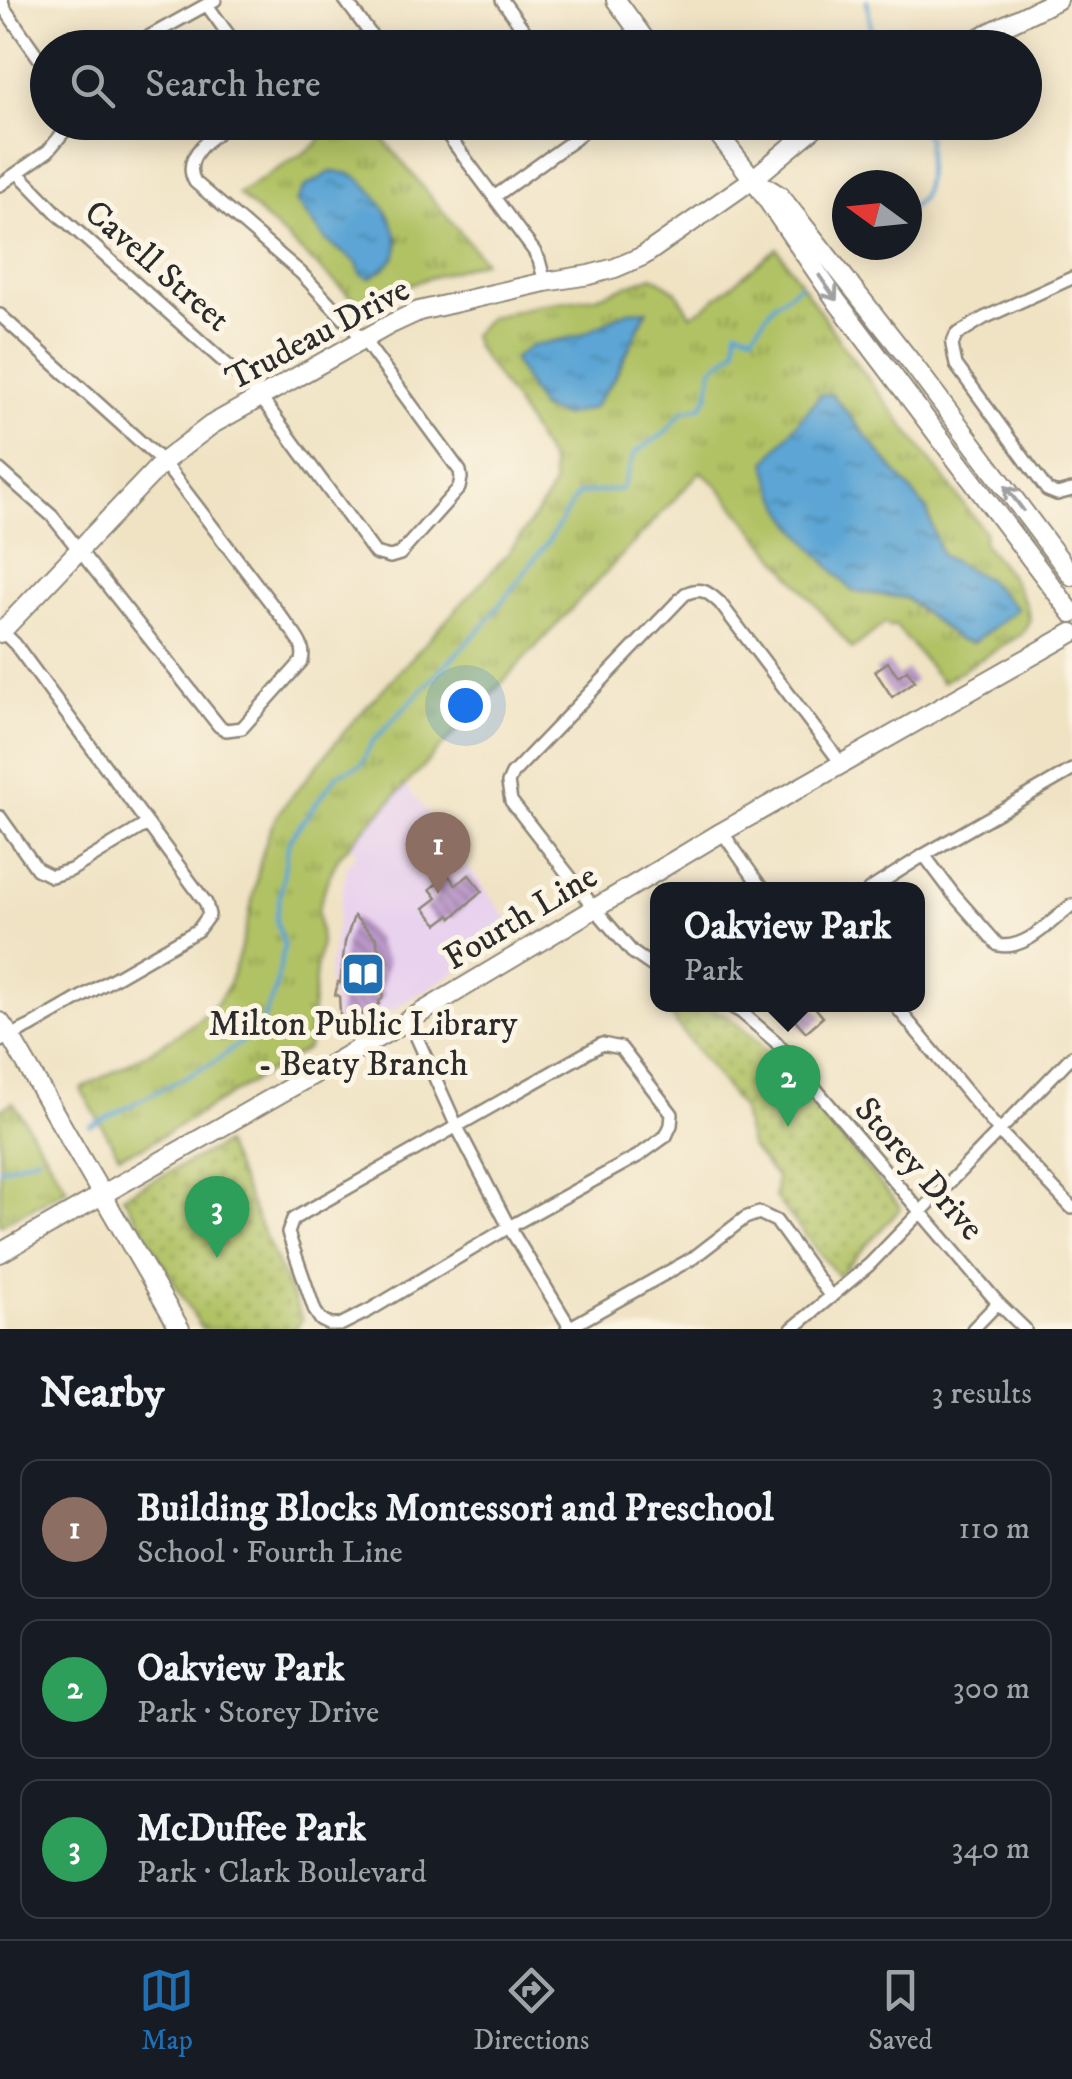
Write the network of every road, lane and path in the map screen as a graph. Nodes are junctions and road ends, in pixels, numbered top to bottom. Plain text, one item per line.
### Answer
1 (2, 0) edge
2 (346, 0) edge
3 (502, 0) edge
4 (616, 0) edge
5 (1057, 0) edge
6 (211, 2) edge
7 (161, 30) edge
8 (227, 30) edge
9 (368, 30) edge
10 (524, 30) edge
11 (637, 30) edge
12 (995, 30) edge
13 (30, 45) edge
14 (57, 140) edge
15 (210, 140) edge
16 (451, 140) edge
17 (574, 140) edge
18 (723, 140) edge
19 (800, 140) edge
20 (18, 173) junction
21 (753, 179) junction
22 (0, 185) edge
23 (494, 197) junction
24 (1071, 279) edge
25 (545, 282) junction
26 (0, 315) edge
27 (362, 340) junction
28 (262, 398) junction
29 (163, 462) junction
30 (0, 470) edge
31 (1072, 490) edge
32 (80, 549) junction
33 (1072, 576) edge
34 (1072, 614) edge
35 (1, 632) edge
36 (1072, 634) edge
37 (841, 763) junction
38 (1072, 770) edge
39 (0, 818) edge
40 (147, 824) junction
41 (722, 832) junction
42 (924, 855) junction
43 (757, 882) edge
44 (882, 882) edge
45 (1072, 905) edge
46 (595, 909) junction
47 (650, 964) edge
48 (741, 1012) edge
49 (901, 1012) edge
50 (409, 1020) junction
51 (4, 1033) edge
52 (1072, 1056) edge
53 (457, 1127) junction
54 (1000, 1132) junction
55 (102, 1195) junction
56 (1072, 1208) edge
57 (922, 1212) junction
58 (509, 1227) junction
59 (0, 1253) edge
60 (830, 1296) junction
61 (998, 1303) junction
62 (570, 1328) edge
63 (180, 1329) edge
64 (792, 1329) edge
65 (973, 1329) edge
66 (1025, 1329) edge

1 - 13 street
2 - 9 street
3 - 10 street
4 - 11 main road
5 - 12 main road
6 - 7 street
6 - 8 street
14 - 20 street
15 - 27 street
16 - 23 street
17 - 23 street
18 - 21 main road
19 - 21 main road, Trudeau Drive
20 - 22 street
20 - 28 street, Cavell Street
21 - 25 main road, Trudeau Drive
33 -> 21 main road
21 -> 34 main road
23 - 25 street
24 - 31 street
25 - 27 main road, Trudeau Drive
26 - 29 street
27 - 28 main road, Trudeau Drive
27 - 28 street, Cavell Street
28 - 29 main road, Trudeau Drive
29 - 32 main road, Trudeau Drive
29 - 32 street
30 - 32 street
32 - 35 main road, Trudeau Drive
35 - 40 street
36 - 37 main road, Fourth Line
37 - 41 main road, Fourth Line
37 - 46 street
38 - 42 street
39 - 40 street
40 - 51 street
41 - 43 street
41 - 46 main road, Fourth Line
42 - 44 street
42 - 45 street
46 - 47 street
46 - 50 main road, Fourth Line
48 - 57 street, Storey Drive
49 - 54 street
50 - 53 street
50 - 55 main road, Fourth Line
51 - 55 main road
52 - 54 street
53 - 58 street
53 - 58 street
53 - 58 street
54 - 56 street
54 - 57 street
55 - 59 main road, Fourth Line
55 - 63 main road
57 - 60 street
57 - 61 street, Storey Drive
58 - 62 street
60 - 62 street
60 - 64 street
61 - 65 street
61 - 66 street, Storey Drive

